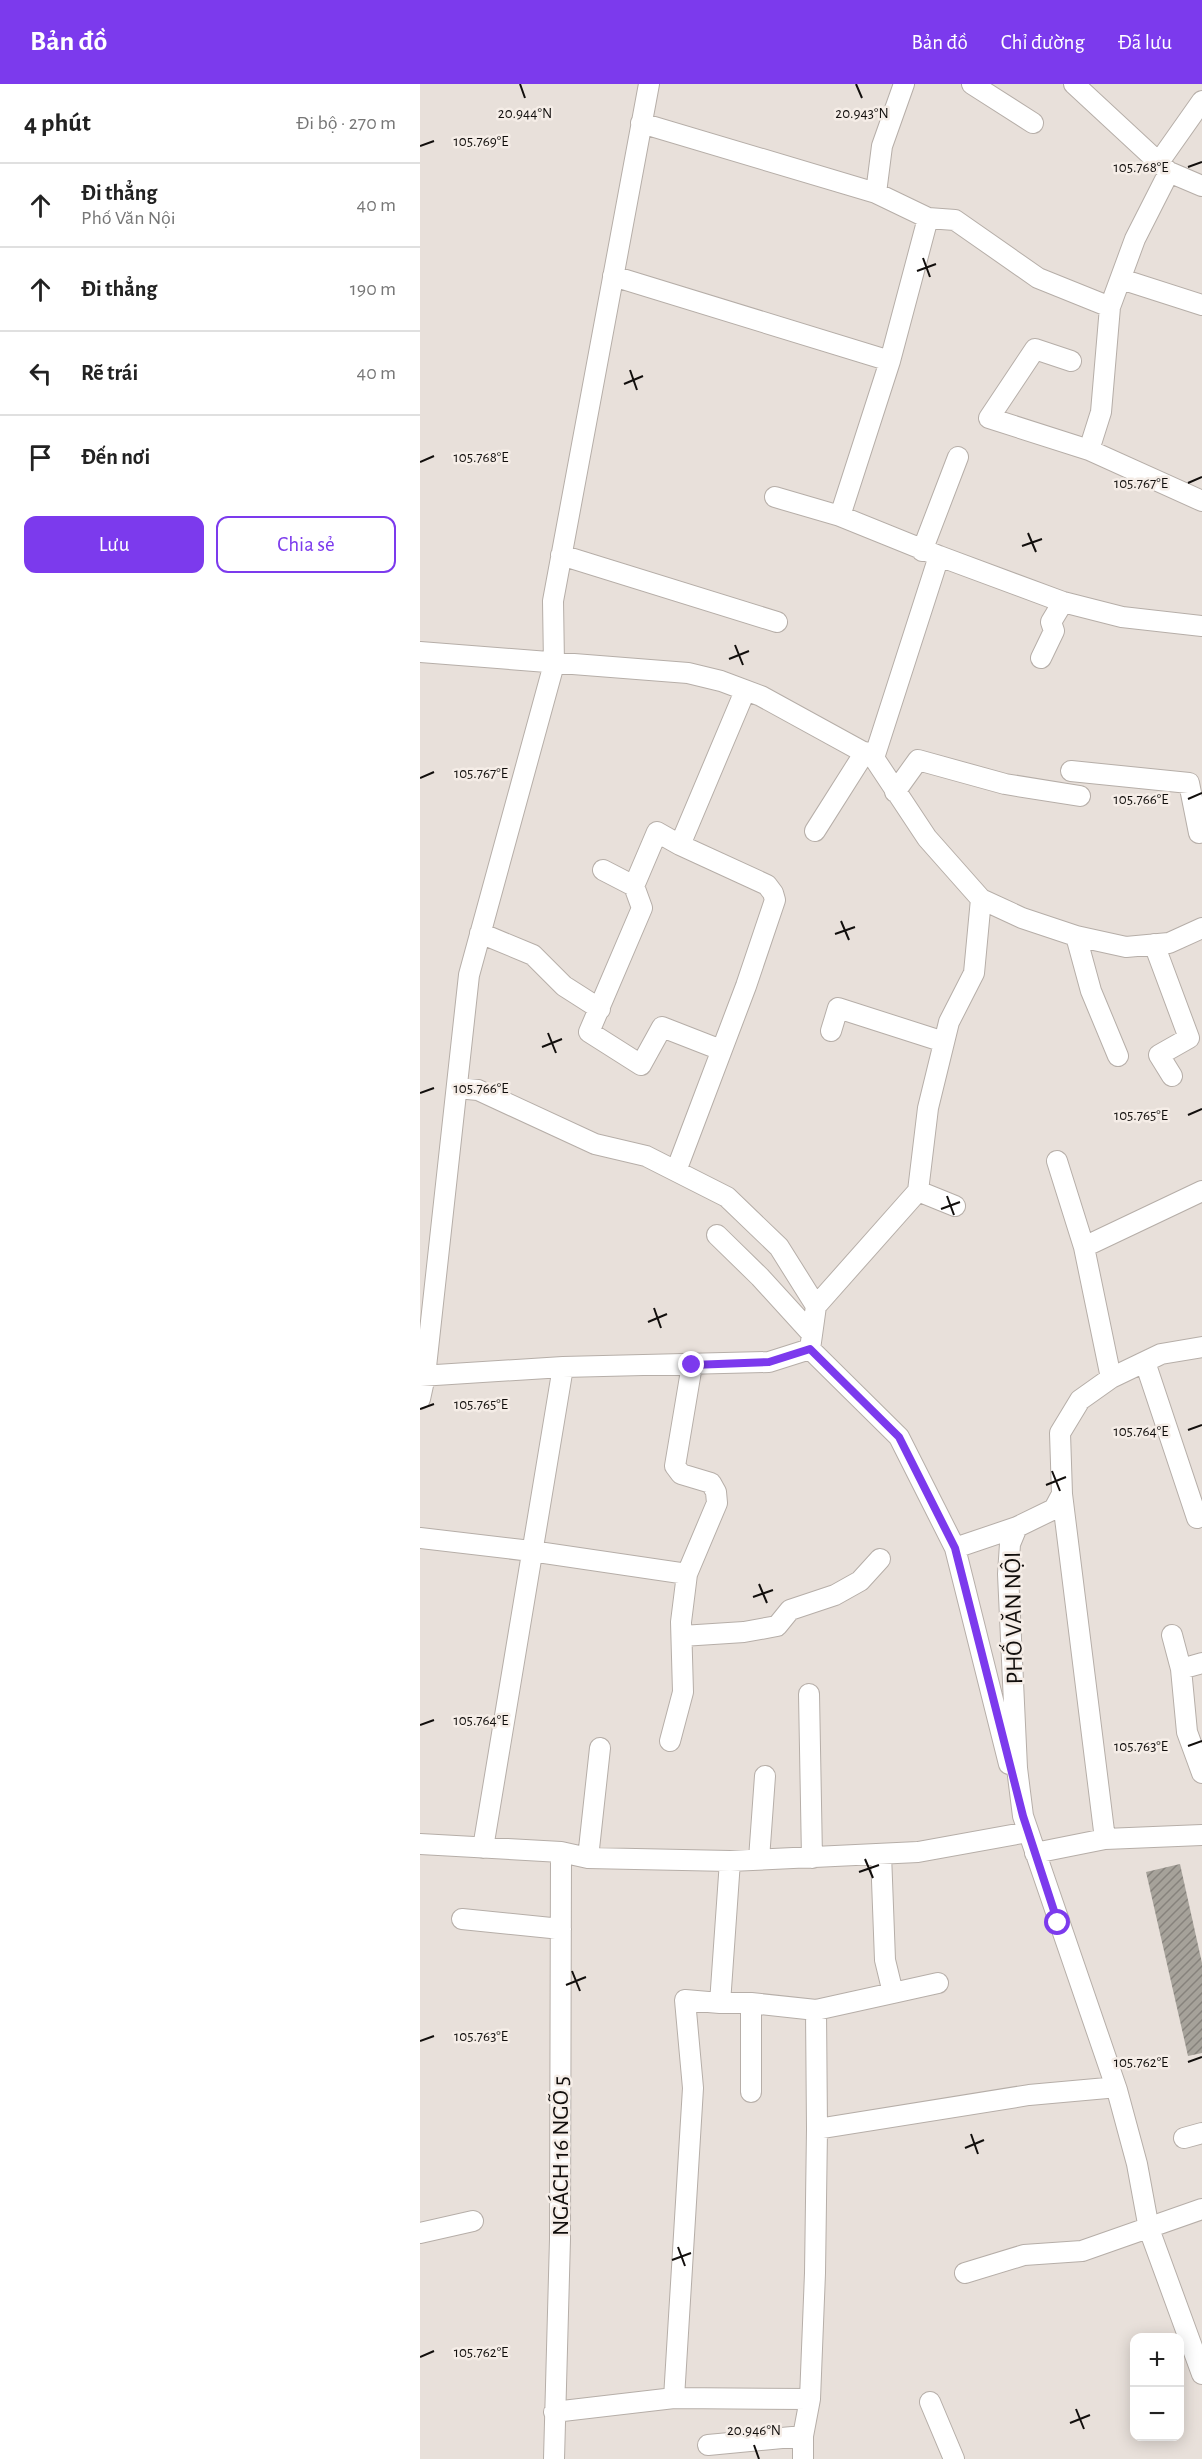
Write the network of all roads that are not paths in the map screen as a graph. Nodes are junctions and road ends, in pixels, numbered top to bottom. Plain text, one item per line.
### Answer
1 (649, 84) edge
2 (902, 84) edge
3 (972, 84) edge
4 (1074, 84) edge
5 (1202, 102) edge
6 (641, 123) junction
7 (1033, 123) dead end
8 (1164, 167) junction
9 (1202, 186) edge
10 (876, 193) junction
11 (928, 218) junction
12 (613, 276) junction
13 (1121, 279) junction
14 (1202, 305) edge
15 (1110, 307) junction
16 (890, 361) junction
17 (1071, 361) dead end
18 (1089, 450) junction
19 (958, 457) dead end
20 (775, 497) dead end
21 (1202, 501) edge
22 (840, 516) junction
23 (931, 554) junction
24 (561, 555) junction
25 (1063, 602) junction
26 (777, 622) dead end
27 (1202, 626) edge
28 (420, 652) edge
29 (1041, 658) dead end
30 (554, 664) junction
31 (746, 691) junction
32 (869, 755) junction
33 (1071, 771) dead end
34 (895, 792) junction
35 (1080, 796) dead end
36 (815, 831) dead end
37 (1202, 832) edge
38 (680, 845) junction
39 (603, 870) dead end
40 (634, 886) junction
41 (981, 899) junction
42 (1202, 928) edge
43 (480, 933) junction
44 (1076, 936) junction
45 (1154, 944) junction
46 (600, 1009) junction
47 (831, 1031) dead end
48 (944, 1042) junction
49 (721, 1050) junction
50 (1118, 1056) dead end
51 (1172, 1076) dead end
52 (457, 1088) junction
53 (1057, 1161) dead end
54 (676, 1171) junction
55 (918, 1191) junction
56 (1202, 1191) edge
57 (955, 1206) dead end
58 (717, 1235) dead end
59 (1084, 1248) junction
60 (816, 1306) junction
61 (811, 1342) junction
62 (1202, 1347) edge
63 (1145, 1362) junction
64 (692, 1365) junction
65 (563, 1367) junction
66 (423, 1376) edge
67 (1111, 1378) junction
68 (420, 1399) edge
69 (1062, 1494) junction
70 (1197, 1518) dead end
71 (1017, 1527) junction
72 (420, 1538) edge
73 (955, 1548) junction
74 (531, 1551) junction
75 (880, 1559) dead end
76 (687, 1574) junction
77 (1172, 1635) dead end
78 (682, 1636) junction
79 (1202, 1663) edge
80 (1181, 1670) junction
81 (809, 1694) dead end
82 (670, 1740) dead end
83 (600, 1748) dead end
84 (1202, 1773) edge
85 (765, 1776) dead end
86 (1025, 1824) junction
87 (1202, 1834) edge
88 (1105, 1839) junction
89 (420, 1844) edge
90 (483, 1848) junction
91 (561, 1852) junction
92 (1035, 1853) junction
93 (881, 1854) junction
94 (588, 1858) junction
95 (812, 1858) junction
96 (759, 1859) junction
97 (730, 1862) junction
98 (462, 1919) dead end
99 (561, 1929) junction
100 (938, 1983) dead end
101 (893, 1994) junction
102 (720, 2003) junction
103 (751, 2003) junction
104 (816, 2010) junction
105 (1107, 2088) dead end
106 (751, 2092) dead end
107 (817, 2129) junction
108 (1202, 2209) edge
109 (473, 2221) dead end
110 (1149, 2229) junction
111 (420, 2233) edge
112 (965, 2273) dead end
113 (1202, 2374) edge
114 (675, 2398) junction
115 (810, 2399) junction
116 (930, 2402) dead end
117 (554, 2412) junction
118 (803, 2436) junction
119 (708, 2445) dead end
120 (554, 2459) edge
121 (803, 2459) edge
122 (954, 2459) edge

1 - 6 street
2 - 10 street
3 - 7 street
4 - 8 street
5 - 8 street
6 - 10 street
6 - 12 street
8 - 9 street
8 - 13 street
10 - 11 street
11 - 15 street
11 - 16 street
12 - 16 street
12 - 24 street
13 - 14 street
13 - 15 street
15 - 18 street
16 - 22 street
17 - 18 street
18 - 21 street
19 - 23 street
20 - 22 street
22 - 23 street
23 - 25 street
23 - 32 street
24 - 26 street
24 - 30 street
25 - 27 street
25 - 29 street
28 - 30 street
30 - 31 street
30 - 43 street
31 - 32 street
31 - 38 street
32 - 34 street
32 - 36 street
33 - 37 street
34 - 35 street
34 - 41 street
38 - 40 street
38 - 49 street
39 - 40 street
40 - 46 street
41 - 44 street
41 - 48 street
42 - 45 street
43 - 46 street
43 - 52 street
44 - 45 street
44 - 50 street
45 - 51 street
46 - 49 street
47 - 48 street
48 - 55 street
49 - 54 street
52 - 54 street
52 - 66 street
53 - 59 street
54 - 60 street
55 - 57 street
55 - 60 street
56 - 59 street
58 - 61 street
59 - 67 street
60 - 61 street
61 - 64 street
61 - 73 street
62 - 63 street
63 - 67 street
63 - 70 street
64 - 65 street
64 - 76 street
65 - 66 street
65 - 74 street
66 - 68 street
67 - 69 street
69 - 71 street, PHỐ VĂN NỘI
69 - 88 street
71 - 73 street
71 - 86 street, PHỐ VĂN NỘI
72 - 74 street
73 - 86 street
74 - 76 street
74 - 90 street
75 - 78 street
76 - 78 street
77 - 80 street
78 - 82 street
79 - 80 street
80 - 84 street
81 - 95 street
83 - 94 street
85 - 96 street
86 - 92 street, PHỐ VĂN NỘI
86 - 93 street
87 - 88 street
88 - 92 street
89 - 90 street
90 - 91 street
91 - 94 street
91 - 99 street, NGÁCH 16 NGÕ 5
92 - 110 street, PHỐ VĂN NỘI
93 - 95 street
93 - 101 street
94 - 97 street
95 - 96 street
96 - 97 street
97 - 102 street
98 - 99 street
99 - 117 street, NGÁCH 16 NGÕ 5
100 - 101 street
101 - 104 street
102 - 103 street
102 - 114 street
103 - 104 street
103 - 106 street
104 - 107 street
105 - 107 street
107 - 115 street
108 - 110 street
109 - 111 street
110 - 112 street
110 - 113 street, PHỐ VĂN NỘI
114 - 115 street
114 - 117 street
115 - 118 street
116 - 122 street
117 - 120 street, NGÁCH 16 NGÕ 5
118 - 119 street
118 - 121 street

